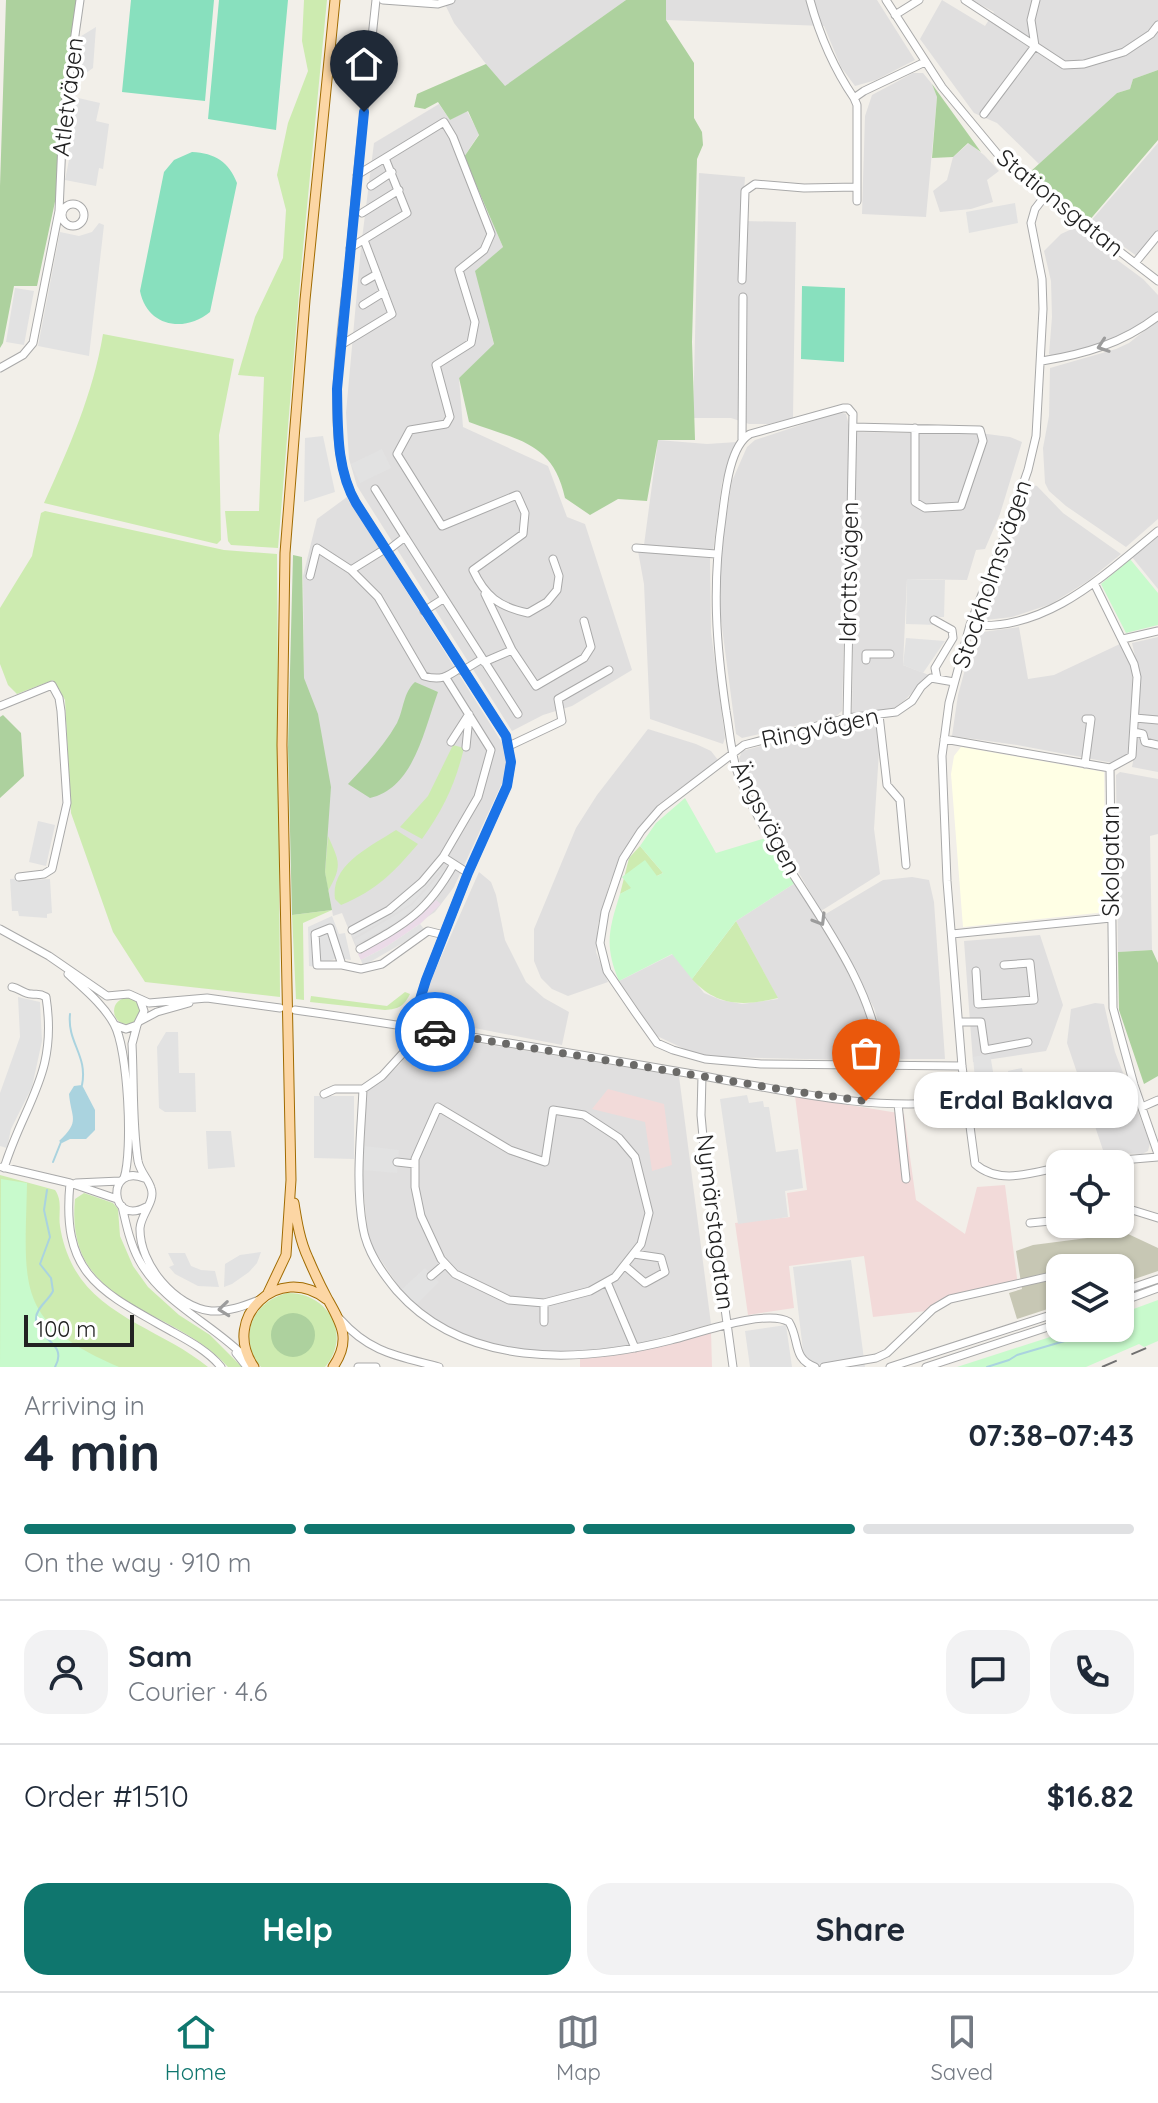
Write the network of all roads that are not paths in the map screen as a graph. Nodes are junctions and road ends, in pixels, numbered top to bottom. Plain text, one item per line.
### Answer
1 (80, 0) edge
2 (335, 0) edge
3 (376, 0) edge
4 (383, 0) edge
5 (451, 0) edge
6 (810, 0) edge
7 (886, 0) edge
8 (919, 0) edge
9 (965, 0) edge
10 (1036, 0) edge
11 (895, 15) junction
12 (1158, 25) edge
13 (1035, 46) junction
14 (925, 62) junction
15 (854, 98) junction
16 (984, 114) dead end
17 (385, 158) junction
18 (392, 172) junction
19 (357, 175) junction
20 (371, 186) dead end
21 (857, 187) junction
22 (399, 190) junction
23 (60, 193) junction
24 (1045, 196) junction
25 (857, 201) dead end
26 (77, 205) junction
27 (362, 213) dead end
28 (57, 222) junction
29 (70, 226) junction
30 (1158, 235) edge
31 (364, 240) junction
32 (350, 248) junction
33 (1135, 263) junction
34 (377, 274) junction
35 (742, 280) dead end
36 (365, 281) dead end
37 (1158, 281) edge
38 (384, 292) junction
39 (743, 297) dead end
40 (363, 305) dead end
41 (1158, 316) edge
42 (341, 345) junction
43 (1042, 361) junction
44 (0, 368) edge
45 (853, 427) junction
46 (915, 428) junction
47 (742, 439) junction
48 (375, 489) dead end
49 (1158, 531) edge
50 (405, 537) junction
51 (636, 548) dead end
52 (386, 550) junction
53 (716, 554) junction
54 (553, 559) dead end
55 (351, 570) junction
56 (310, 576) dead end
57 (1094, 583) junction
58 (481, 588) junction
59 (443, 599) junction
60 (424, 611) junction
61 (934, 620) dead end
62 (584, 621) dead end
63 (970, 625) junction
64 (1158, 631) edge
65 (1123, 639) junction
66 (512, 650) junction
67 (890, 654) dead end
68 (483, 660) junction
69 (866, 660) dead end
70 (461, 670) junction
71 (609, 670) dead end
72 (446, 678) junction
73 (937, 678) junction
74 (954, 682) junction
75 (0, 706) edge
76 (469, 714) junction
77 (518, 714) dead end
78 (879, 715) junction
79 (847, 718) junction
80 (1135, 718) junction
81 (1086, 719) dead end
82 (1158, 720) edge
83 (1134, 732) junction
84 (944, 739) junction
85 (451, 742) dead end
86 (1158, 745) edge
87 (509, 746) junction
88 (466, 747) dead end
89 (733, 752) junction
90 (1085, 764) junction
91 (1110, 768) junction
92 (443, 857) junction
93 (454, 864) junction
94 (906, 865) dead end
95 (468, 873) junction
96 (19, 877) dead end
97 (1111, 918) junction
98 (0, 929) edge
99 (352, 930) dead end
100 (952, 934) junction
101 (444, 935) junction
102 (360, 949) dead end
103 (49, 956) junction
104 (342, 965) junction
105 (1004, 965) dead end
106 (976, 971) dead end
107 (12, 987) dead end
108 (119, 995) junction
109 (207, 998) junction
110 (140, 1000) junction
111 (280, 1008) dead end
112 (295, 1010) dead end
113 (109, 1014) junction
114 (959, 1022) junction
115 (138, 1023) junction
116 (115, 1025) junction
117 (411, 1028) junction
118 (1028, 1042) dead end
119 (881, 1063) junction
120 (962, 1066) junction
121 (702, 1076) junction
122 (363, 1089) junction
123 (324, 1094) dead end
124 (965, 1100) junction
125 (1158, 1100) edge
126 (898, 1104) junction
127 (1142, 1107) junction
128 (1158, 1155) edge
129 (1134, 1158) edge
130 (397, 1162) dead end
131 (415, 1164) junction
132 (2, 1167) edge
133 (1046, 1169) edge
134 (144, 1178) junction
135 (906, 1179) dead end
136 (122, 1180) junction
137 (291, 1180) junction
138 (70, 1183) junction
139 (119, 1203) junction
140 (146, 1207) junction
141 (1134, 1211) edge
142 (1158, 1218) edge
143 (1046, 1221) edge
144 (1030, 1223) dead end
145 (634, 1254) junction
146 (445, 1264) junction
147 (625, 1266) junction
148 (431, 1276) dead end
149 (1046, 1277) edge
150 (1158, 1279) edge
151 (607, 1282) junction
152 (1134, 1287) edge
153 (1158, 1288) edge
154 (268, 1293) junction
155 (1134, 1297) edge
156 (259, 1300) junction
157 (329, 1301) junction
158 (544, 1303) junction
159 (1046, 1317) edge
160 (340, 1319) junction
161 (544, 1322) dead end
162 (728, 1324) junction
163 (1046, 1328) edge
164 (638, 1347) junction
165 (250, 1365) edge
166 (221, 1367) edge
167 (333, 1367) edge
168 (358, 1367) edge
169 (376, 1367) edge
170 (439, 1367) edge
171 (733, 1367) edge
172 (815, 1367) edge
173 (824, 1367) edge
174 (890, 1367) edge
175 (926, 1367) edge

1 - 23 street, Atletvägen
2 - 137 main road
3 - 19 street
4 - 5 street
6 - 15 street
7 - 11 street, Stationsgatan
8 - 11 street
9 - 13 street
10 - 13 street
11 - 14 street, Stationsgatan
12 - 13 street
13 - 16 street
14 - 15 street
14 - 24 street, Stationsgatan
15 - 21 street
17 - 18 street
17 - 19 street
17 - 58 street
18 - 20 street
18 - 22 street
19 - 32 street
21 - 25 street
21 - 35 street
22 - 27 street
22 - 31 street
23 - 26 street
23 - 28 street, Atletvägen
24 - 33 street, Stationsgatan
24 - 43 street, Stockholmsvägen
26 - 29 street
26 - 29 street
28 - 29 street
28 - 44 street, Atletvägen
30 - 33 street
31 - 32 street
31 - 34 street
32 - 42 street
33 - 37 street, Stationsgatan
34 - 36 street
34 - 38 street
38 - 40 street
38 - 42 street
39 - 47 street, Ängsvägen
41 -> 43 street
42 - 52 street
43 - 63 street, Stockholmsvägen
45 - 46 street
45 - 47 street
45 - 79 street, Idrottsvägen
46 - 46 street
47 - 53 street, Ängsvägen
48 - 50 street
49 - 57 street
50 - 52 street
50 - 59 street
51 - 53 street
52 - 55 street
52 - 60 street
53 - 89 street, Ängsvägen
54 - 58 street
55 - 56 street
55 - 72 street
57 - 63 street
57 - 65 street
58 - 66 street
59 - 60 street
59 - 68 street
60 - 70 street
61 - 73 street, Ringvägen
62 - 66 street
63 - 74 street, Stockholmsvägen
64 - 65 street
65 - 80 street
66 - 68 street
67 - 69 street
68 - 70 street
68 - 77 street
70 - 72 street
70 - 87 street
71 - 87 street
72 - 76 street
73 - 74 street
73 - 78 street, Ringvägen
74 - 84 street, Stockholmsvägen
75 - 96 street
76 - 85 street
76 - 88 street
76 - 92 street
78 - 79 street, Ringvägen
78 - 94 street
79 - 89 street, Ringvägen
80 - 82 street
80 - 83 street
81 - 90 street
83 - 86 street
83 - 91 street
84 - 90 street
84 - 100 street, Stockholmsvägen
87 - 95 street
89 -> 119 street, Ängsvägen
89 - 119 street, Ringvägen
90 - 91 street
91 - 97 street, Skolgatan
92 - 93 street
92 - 99 street
93 - 95 street
93 - 102 street
95 - 101 street
97 - 100 street
97 - 127 street, Skolgatan
98 - 103 street
100 - 114 street, Stockholmsvägen
101 - 104 street
101 - 117 street
103 - 108 street
103 - 113 street
104 - 104 street
105 - 106 street
107 - 132 street
108 - 110 street
108 - 113 street
109 - 110 street
109 - 111 street
109 - 115 street
110 - 115 street
112 - 117 street
113 - 116 street
114 - 118 street
114 - 120 street, Stockholmsvägen
115 - 116 street
115 - 134 street
116 - 136 street
117 - 121 street
117 - 122 street
119 - 120 street, Ringvägen
120 - 124 street, Stockholmsvägen
121 - 126 street
121 - 162 street, Nymärstagatan
122 - 123 street
122 - 164 street
124 - 126 street
124 - 133 street, Stockholmsvägen
125 - 127 street
126 - 135 street
127 - 128 street, Skolgatan
128 - 129 street
130 - 131 street
131 - 145 street
131 - 146 street
132 - 138 street
134 - 136 street
134 - 140 street
136 - 138 street
136 - 139 street
137 - 154 main road
137 - 157 main road
138 - 139 street
138 - 166 street
139 - 140 street
139 - 165 street
156 -> 140 street
141 - 142 street
143 - 144 street
145 - 147 street
145 - 147 street
146 - 148 street
146 - 158 street
147 - 151 street
149 - 173 street
150 - 152 street
151 - 158 street
151 - 164 street
153 - 155 street
154 - 156 main road
154 - 157 main road
156 - 165 main road
157 - 160 main road
158 - 161 street
159 - 174 street
160 - 167 main road
160 - 170 street
162 - 164 street
162 - 171 street, Nymärstagatan
162 - 172 street
163 - 175 street
168 - 169 street

